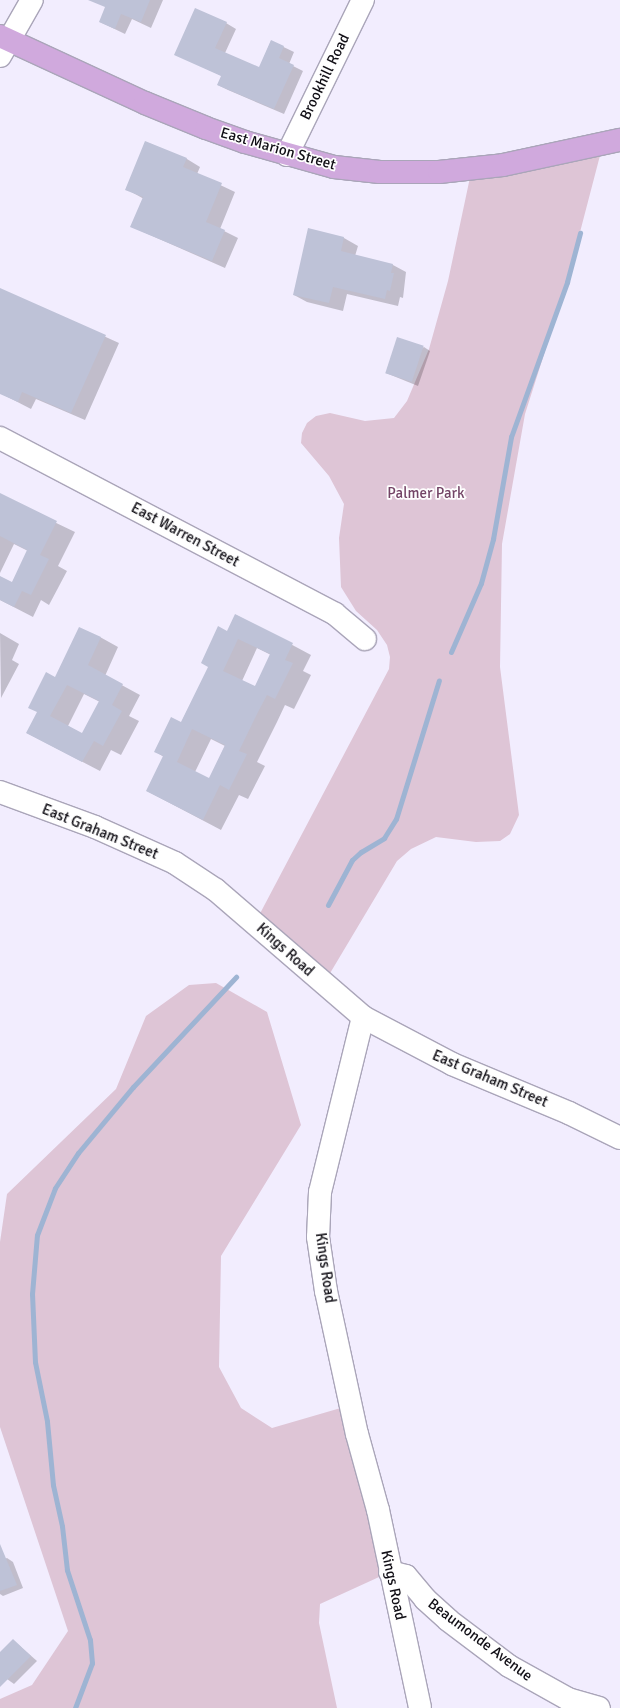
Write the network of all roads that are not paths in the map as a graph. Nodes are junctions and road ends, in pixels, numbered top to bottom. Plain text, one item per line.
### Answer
1 (32, 0) edge
2 (363, 0) edge
3 (3, 44) edge
4 (620, 140) edge
5 (287, 155) junction
6 (0, 438) edge
7 (365, 639) dead end
8 (0, 792) edge
9 (197, 876) joint
10 (363, 1017) junction
11 (620, 1138) edge
12 (390, 1572) junction
13 (420, 1708) edge
14 (599, 1708) edge

1 - 3 street
2 - 5 street, Brookhill Road
3 - 5 main road, East Marion Street
4 - 5 main road, East Marion Street
6 - 7 street, East Warren Street
8 - 9 street, East Graham Street
9 - 10 street, Kings Road
10 - 11 street, East Graham Street
10 - 12 street, Kings Road
12 - 13 street, Kings Road
12 - 14 street, Beaumonde Avenue

